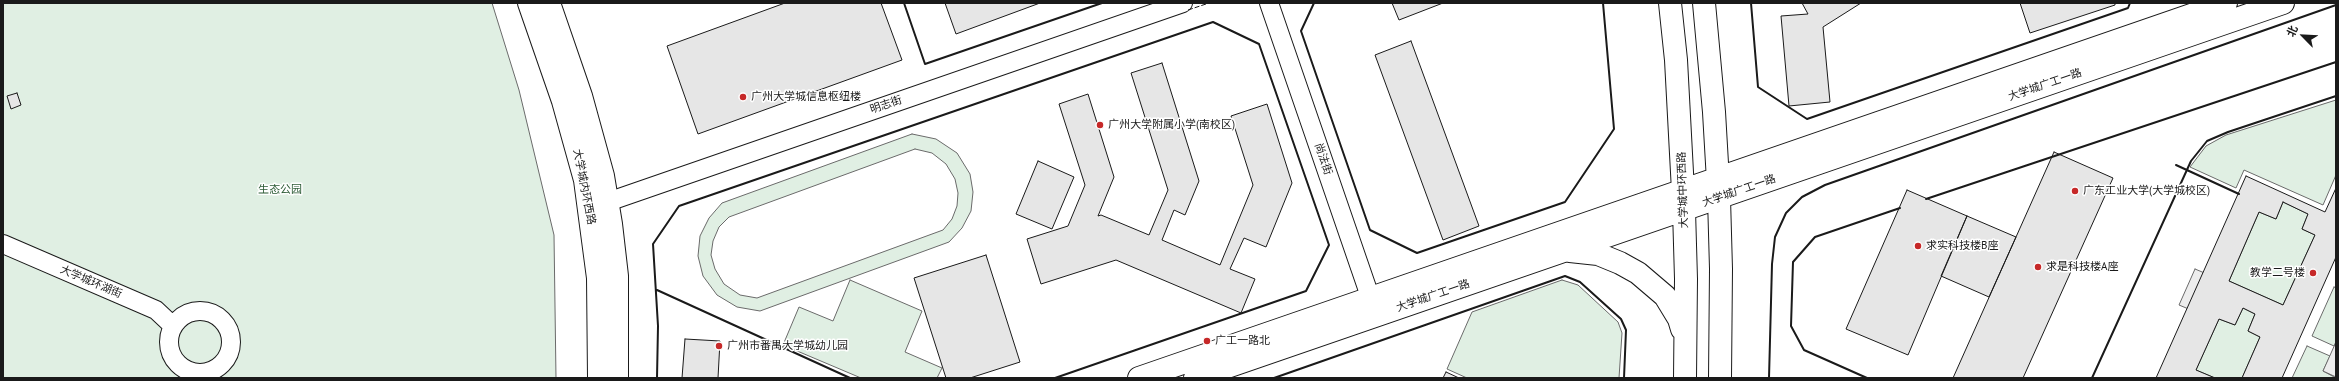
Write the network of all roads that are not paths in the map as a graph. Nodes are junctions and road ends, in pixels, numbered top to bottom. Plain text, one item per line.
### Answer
1 (530, 3) edge
2 (549, 3) edge
3 (1184, 3) edge
4 (1269, 3) edge
5 (1670, 3) edge
6 (1704, 3) edge
7 (2283, 3) edge
8 (2204, 13) edge
9 (1718, 188) junction
10 (1684, 200) junction
11 (598, 205) junction
12 (3, 244) edge
13 (1563, 251) junction
14 (1374, 307) junction
15 (173, 326) junction
16 (1684, 340) junction
17 (187, 375) edge
18 (599, 378) edge
19 (617, 378) edge
20 (1139, 378) edge
21 (1195, 378) edge
22 (1685, 378) edge
23 (1720, 378) edge

1 - 11 main road, 大学城内环西路
2 - 11 main road, 大学城内环西路
3 - 11 street, 明志街
4 - 14 street, 尚法街
5 - 10 main road, 大学城中环西路
6 - 9 main road
7 - 8 main road, 大学城广工一路
8 - 9 main road, 大学城广工一路
9 - 10 main road, 大学城广工一路
9 - 23 main road
10 - 13 main road, 大学城广工一路
10 - 14 main road, 大学城广工一路
10 - 16 main road, 大学城中环西路
11 - 18 main road, 大学城内环西路
11 - 19 main road, 大学城内环西路
12 - 15 street, 大学城环湖街
13 - 14 main road, 大学城广工一路
13 - 16 main road
14 - 20 main road, 大学城广工一路
14 - 21 main road, 大学城广工一路
15 - 17 street
15 - 17 street
16 - 22 main road, 大学城中环西路

